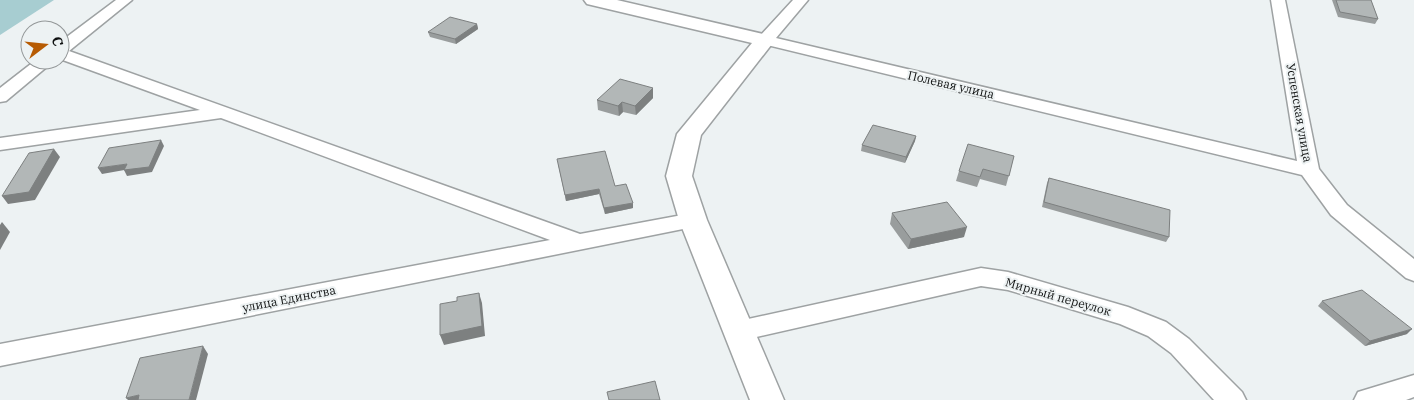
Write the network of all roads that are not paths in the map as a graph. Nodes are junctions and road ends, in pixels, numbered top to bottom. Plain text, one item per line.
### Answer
1 (125, 0) edge
2 (593, 0) edge
3 (801, 0) edge
4 (1278, 0) edge
5 (765, 40) junction
6 (70, 44) edge
7 (70, 56) edge
8 (34, 70) edge
9 (0, 97) edge
10 (223, 112) junction
11 (0, 144) edge
12 (1309, 170) junction
13 (693, 220) junction
14 (579, 242) junction
15 (1414, 272) edge
16 (739, 331) junction
17 (0, 356) edge
18 (1414, 386) edge
19 (767, 400) edge
20 (1232, 400) edge
21 (1368, 400) edge

1 - 6 street
2 - 5 street, Полевая улица
3 - 5 street
4 - 12 street, Успенская улица
5 - 12 street, Полевая улица
5 - 13 street
7 - 10 street
8 - 9 street
10 - 11 street
10 - 14 street
12 - 15 street, Успенская улица
13 - 14 street, улица Единства
13 - 16 street
14 - 17 street, улица Единства
16 - 19 street
16 - 20 street, Мирный переулок
18 - 21 street

